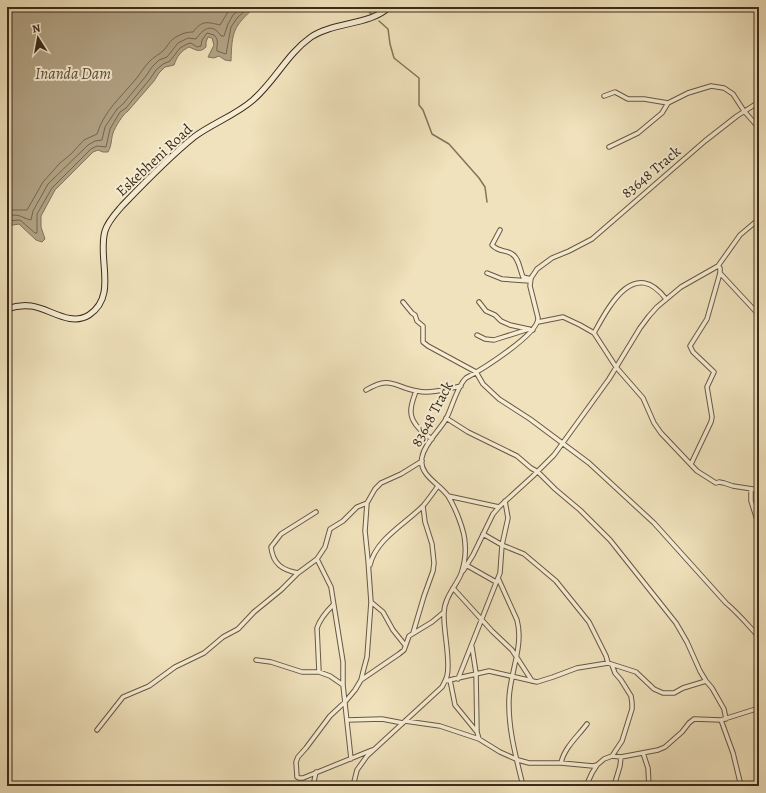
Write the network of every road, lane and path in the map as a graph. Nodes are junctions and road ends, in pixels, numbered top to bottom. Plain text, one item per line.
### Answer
1 (389, 7) edge
2 (604, 96) dead end
3 (759, 102) edge
4 (668, 103) junction
5 (744, 111) junction
6 (759, 128) edge
7 (609, 147) dead end
8 (759, 219) edge
9 (500, 230) dead end
10 (718, 266) junction
11 (487, 273) dead end
12 (720, 273) junction
13 (530, 280) junction
14 (666, 299) junction
15 (403, 302) dead end
16 (479, 302) dead end
17 (7, 309) edge
18 (759, 315) edge
19 (538, 322) junction
20 (533, 329) junction
21 (594, 333) junction
22 (477, 335) dead end
23 (616, 367) junction
24 (476, 372) junction
25 (461, 386) junction
26 (366, 390) dead end
27 (416, 391) junction
28 (446, 418) junction
29 (432, 439) junction
30 (563, 443) junction
31 (422, 461) junction
32 (691, 464) junction
33 (538, 472) junction
34 (438, 486) junction
35 (751, 489) junction
36 (759, 490) edge
37 (448, 496) junction
38 (505, 501) junction
39 (367, 503) junction
40 (423, 506) junction
41 (499, 507) junction
42 (316, 512) dead end
43 (759, 526) edge
44 (483, 534) junction
45 (502, 545) junction
46 (317, 559) junction
47 (466, 566) junction
48 (369, 570) junction
49 (298, 573) junction
50 (461, 573) junction
51 (497, 580) junction
52 (453, 588) junction
53 (371, 602) junction
54 (333, 605) junction
55 (444, 612) junction
56 (481, 618) junction
57 (413, 633) junction
58 (759, 637) edge
59 (405, 645) junction
60 (472, 645) junction
61 (516, 655) junction
62 (256, 660) dead end
63 (610, 664) junction
64 (319, 672) junction
65 (476, 673) junction
66 (512, 677) junction
67 (458, 679) junction
68 (361, 680) junction
69 (450, 680) junction
70 (446, 681) junction
71 (532, 681) junction
72 (706, 681) junction
73 (343, 685) junction
74 (345, 702) junction
75 (759, 708) edge
76 (726, 719) junction
77 (347, 720) junction
78 (721, 720) junction
79 (404, 722) junction
80 (587, 724) dead end
81 (97, 730) dead end
82 (477, 732) junction
83 (478, 739) junction
84 (374, 749) junction
85 (643, 753) junction
86 (612, 756) junction
87 (621, 756) junction
88 (351, 759) junction
89 (518, 760) junction
90 (561, 763) junction
91 (597, 765) junction
92 (316, 772) junction
93 (312, 786) edge
94 (353, 786) edge
95 (523, 786) edge
96 (586, 786) edge
97 (614, 786) edge
98 (649, 786) edge
99 (741, 786) edge

1 - 17 street, Eskebheni Road
2 - 4 street
3 - 5 street, 83648 Track
4 - 5 street
4 - 7 street
5 - 6 street
5 - 13 street, 83648 Track
8 - 10 street
9 - 13 street
10 - 12 street
10 - 14 street
11 - 13 street
12 - 18 street
12 - 32 street
13 - 19 street
14 - 21 street
14 - 23 street
15 - 24 street
16 - 20 street
19 - 20 street, 83648 Track
19 - 21 street
20 - 22 street
20 - 24 street, 83648 Track
21 - 23 street
23 - 30 street
23 - 32 street
24 - 25 street, 83648 Track
24 - 30 street
25 - 27 street
25 - 28 street, 83648 Track
26 - 27 street
27 - 29 street
28 - 29 street, 83648 Track
28 - 33 street
29 - 31 street, 83648 Track
30 - 33 street
30 - 58 street
31 - 34 street, 83648 Track
31 - 39 street
32 - 35 street
33 - 38 street
33 - 72 street
34 - 37 street, 83648 Track
34 - 40 street
35 - 36 street
35 - 43 street
37 - 41 street
37 - 50 street, 83648 Track
38 - 41 street
38 - 45 street
39 - 46 street
39 - 48 street
40 - 48 street
40 - 57 street
41 - 44 street
42 - 49 street
44 - 45 street
44 - 47 street
45 - 51 street
45 - 63 street
46 - 49 street
46 - 54 street
47 - 50 street
47 - 51 street
48 - 53 street
49 - 81 street
50 - 52 street, 83648 Track
51 - 56 street
51 - 61 street
52 - 55 street, 83648 Track
52 - 56 street
53 - 59 street
53 - 68 street
54 - 64 street
54 - 73 street
55 - 57 street
55 - 70 street, 83648 Track
56 - 60 street
56 - 61 street
57 - 59 street
59 - 68 street
60 - 65 street
60 - 67 street
61 - 66 street
61 - 71 street
62 - 64 street
63 - 71 street
63 - 72 street
63 - 86 street
64 - 73 street
65 - 66 street
65 - 67 street
65 - 82 street
66 - 71 street
66 - 89 street
67 - 69 street
68 - 74 street
69 - 70 street
69 - 82 street
70 - 79 street
72 - 76 street
73 - 74 street
74 - 77 street
74 - 92 street
75 - 76 street
76 - 78 street
77 - 79 street
77 - 88 street
78 - 85 street
78 - 99 street
79 - 83 street
79 - 84 street
80 - 90 street
82 - 83 street
83 - 89 street
84 - 88 street
84 - 94 street
85 - 87 street
85 - 98 street
86 - 87 street
86 - 91 street
87 - 97 street
88 - 92 street
89 - 90 street
89 - 95 street
90 - 91 street
91 - 96 street
92 - 93 street

